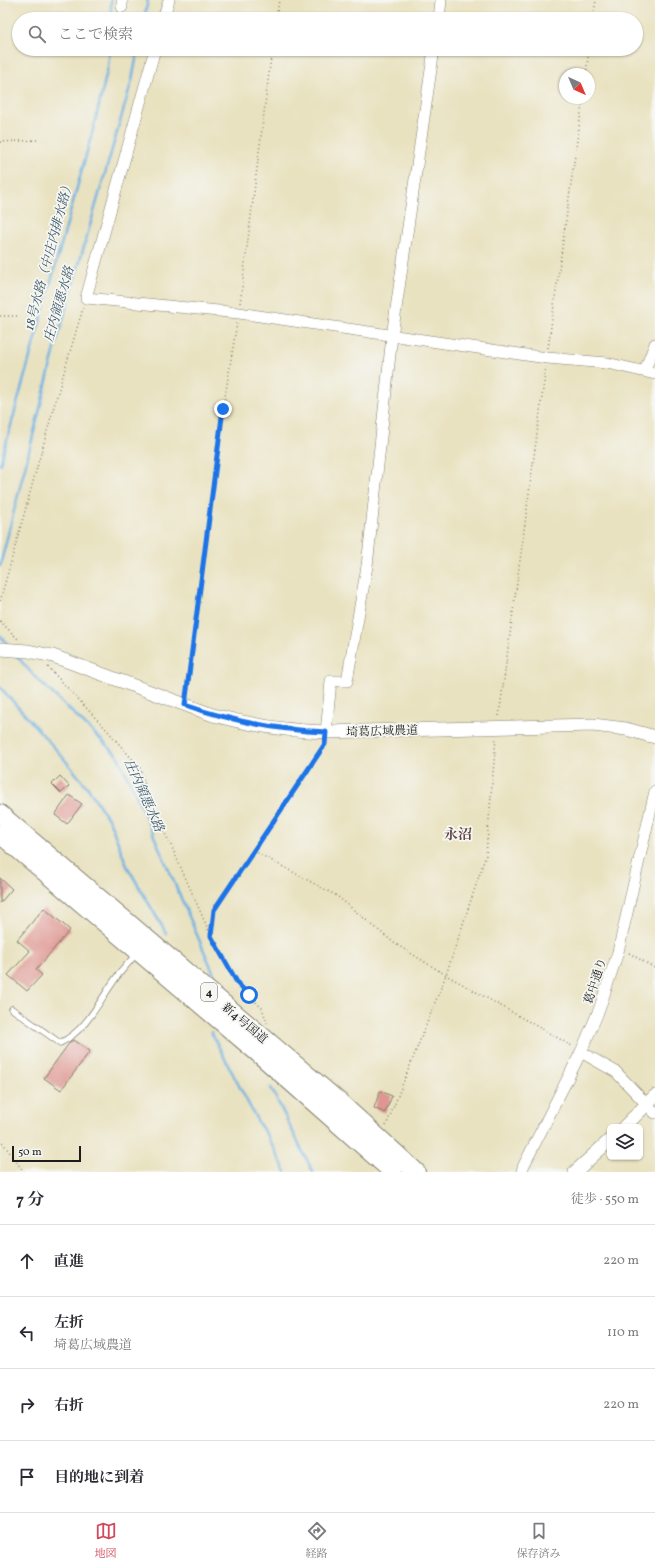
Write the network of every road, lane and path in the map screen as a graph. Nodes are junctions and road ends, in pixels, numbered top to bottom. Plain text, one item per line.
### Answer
1 (169, 0) edge
2 (279, 0) edge
3 (441, 0) edge
4 (596, 0) edge
5 (166, 12) edge
6 (277, 12) edge
7 (440, 12) edge
8 (594, 12) edge
9 (153, 56) edge
10 (271, 56) edge
11 (433, 56) edge
12 (588, 56) edge
13 (587, 68) edge
14 (581, 104) edge
15 (37, 140) dead end
16 (0, 142) edge
17 (86, 298) junction
18 (239, 313) junction
19 (0, 316) edge
20 (17, 316) dead end
21 (392, 336) junction
22 (655, 344) edge
23 (547, 358) junction
24 (650, 372) edge
25 (0, 601) edge
26 (0, 621) edge
27 (3, 650) edge
28 (26, 650) junction
29 (44, 653) junction
30 (185, 705) junction
31 (497, 728) junction
32 (326, 732) junction
33 (655, 737) edge
34 (655, 791) edge
35 (0, 814) edge
36 (0, 834) edge
37 (254, 851) junction
38 (211, 936) junction
39 (618, 950) junction
40 (139, 951) junction
41 (655, 968) edge
42 (446, 975) junction
43 (12, 1009) dead end
44 (263, 1038) junction
45 (581, 1052) junction
46 (652, 1104) edge
47 (628, 1124) edge
48 (0, 1139) edge
49 (381, 1139) junction
50 (607, 1143) edge
51 (523, 1170) edge
52 (24, 1172) edge
53 (393, 1172) edge
54 (416, 1172) edge
55 (575, 1172) edge

1 - 5 street
2 - 6 path
3 - 7 street
4 - 8 path
9 - 17 street
10 - 18 path
11 - 21 street
12 - 13 path
14 - 23 path
15 - 16 path
17 - 18 street
17 - 25 path
18 - 21 street
18 - 30 path
19 - 20 path
21 - 23 street
21 - 32 street
22 - 24 street
23 - 24 street
23 - 31 path
26 - 28 path
27 - 28 street, 埼葛広域農道
28 - 29 street, 埼葛広域農道
29 - 30 street, 埼葛広域農道
29 - 38 path
30 - 32 street, 埼葛広域農道
31 - 32 street, 埼葛広域農道
31 - 33 street, 埼葛広域農道
31 - 42 path
32 - 37 path
34 - 39 street, 葛中通り
35 - 44 highway, 新4号国道 / 4
36 - 40 highway, 新4号国道 / 4
37 - 38 path
37 - 42 path
38 - 44 path
39 - 41 path
39 - 45 street, 葛中通り
40 - 43 lane
40 - 53 highway, 新4号国道 / 4
42 - 45 path
42 - 49 path
44 - 49 highway, 新4号国道 / 4
45 - 46 street
45 - 51 street, 葛中通り
46 - 47 street
48 - 52 path
49 - 54 highway, 新4号国道 / 4
50 - 55 street

